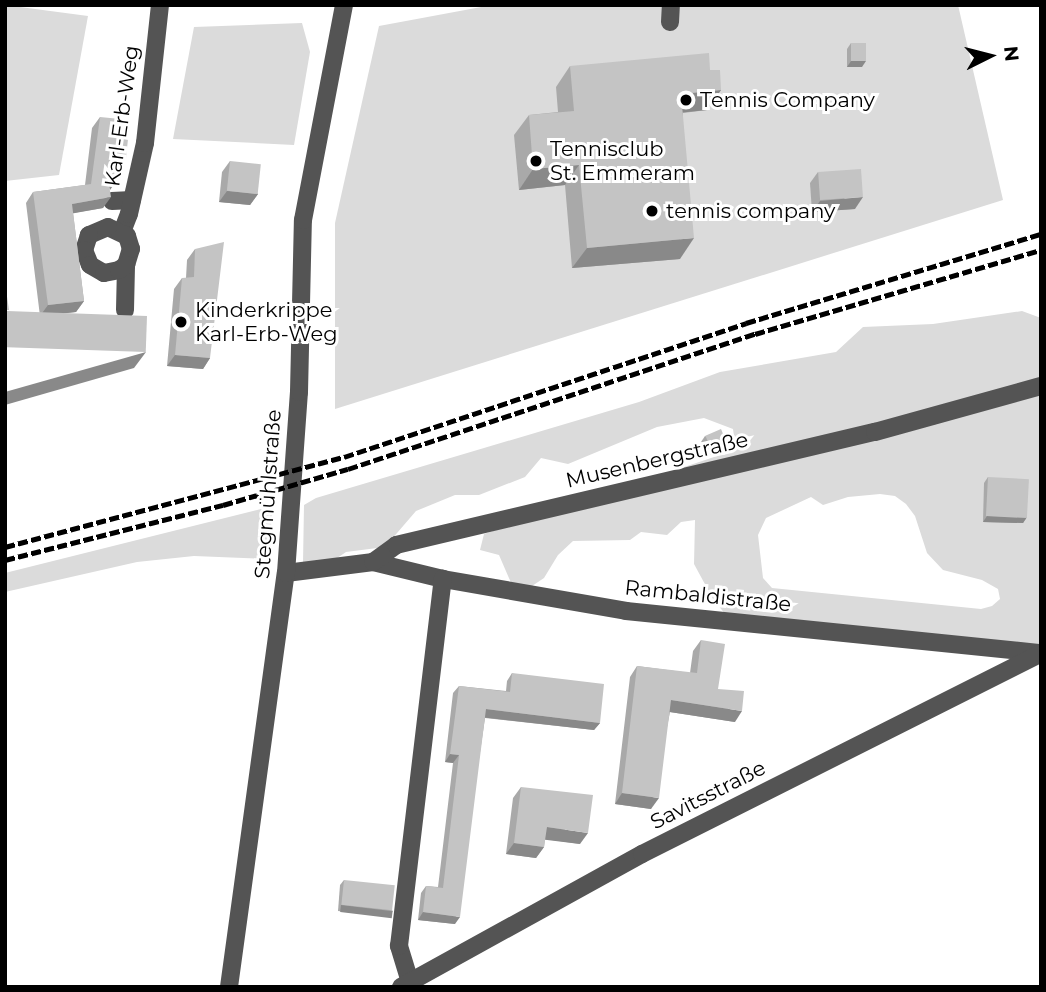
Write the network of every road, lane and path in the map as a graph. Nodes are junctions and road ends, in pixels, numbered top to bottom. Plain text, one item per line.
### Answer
1 (160, 5) edge
2 (344, 5) edge
3 (132, 200) junction
4 (112, 201) edge
5 (122, 232) junction
6 (125, 265) junction
7 (125, 310) dead end
8 (1041, 386) edge
9 (373, 562) junction
10 (286, 573) junction
11 (443, 579) junction
12 (1041, 653) edge
13 (406, 984) edge
14 (229, 987) edge

1 - 3 street, Karl-Erb-Weg
2 - 10 street, Stegmühlstraße
3 - 4 street
3 - 5 street, Karl-Erb-Weg
5 - 6 street, Karl-Erb-Weg
5 - 6 street
6 - 7 street, Karl-Erb-Weg
8 - 9 street, Musenbergstraße
9 - 10 street, Musenbergstraße
9 - 11 street, Rambaldistraße
10 - 14 street, Stegmühlstraße
11 - 12 street, Rambaldistraße
11 - 13 street
12 - 13 street, Savitsstraße

